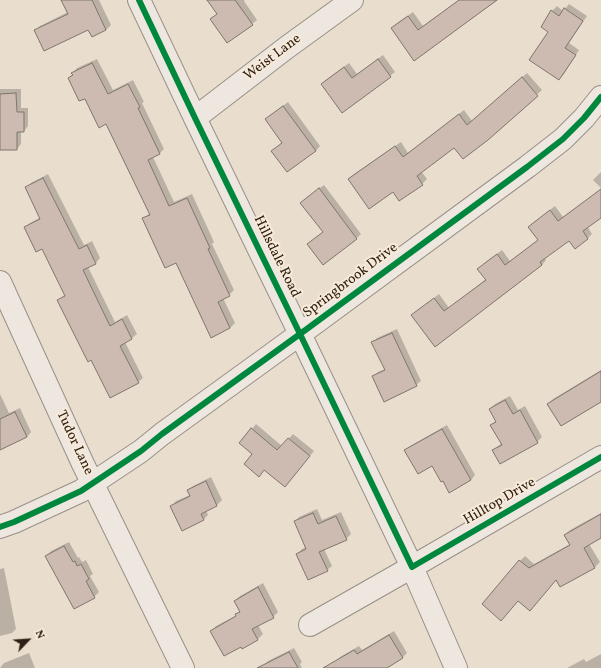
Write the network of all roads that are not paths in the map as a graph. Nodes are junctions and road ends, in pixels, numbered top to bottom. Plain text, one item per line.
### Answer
1 (139, 0) edge
2 (352, 0) edge
3 (601, 97) edge
4 (195, 118) junction
5 (0, 282) edge
6 (300, 334) junction
7 (601, 457) edge
8 (93, 484) junction
9 (0, 527) edge
10 (412, 567) junction
11 (310, 625) dead end
12 (183, 668) edge
13 (456, 668) edge

1 - 4 street, Hillsdale Road
2 - 4 street, Weist Lane
3 - 6 street, Springbrook Drive
4 - 6 street, Hillsdale Road
5 - 8 street, Tudor Lane
6 - 8 street, Springbrook Drive
6 - 10 street, Hillsdale Road
7 - 10 street, Hilltop Drive
8 - 9 street, Springbrook Drive
8 - 12 street, Tudor Lane
10 - 11 street, Hilltop Drive
10 - 13 street, Hillsdale Road

